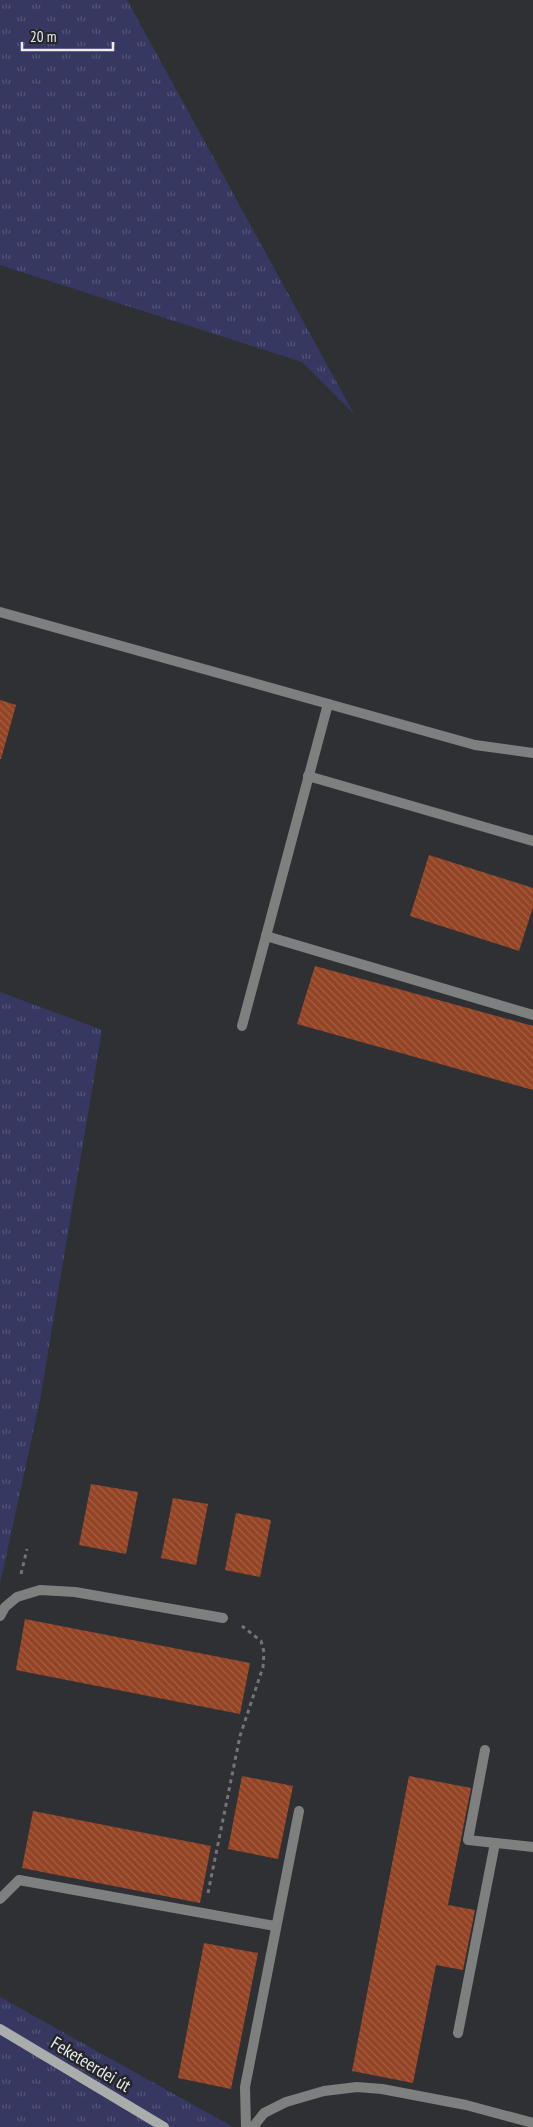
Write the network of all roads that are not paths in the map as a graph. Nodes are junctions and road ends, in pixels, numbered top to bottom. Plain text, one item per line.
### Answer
1 (0, 612) edge
2 (328, 704) junction
3 (533, 753) edge
4 (308, 776) junction
5 (533, 841) edge
6 (266, 936) junction
7 (533, 1015) edge
8 (242, 1026) dead end
9 (0, 1616) edge
10 (223, 1618) road end
11 (485, 1750) dead end
12 (299, 1811) dead end
13 (495, 1843) junction
14 (533, 1846) edge
15 (0, 1899) edge
16 (275, 1926) junction
17 (0, 2029) edge
18 (458, 2033) dead end
19 (533, 2123) edge
20 (164, 2127) edge
21 (246, 2127) edge
22 (253, 2127) edge

1 - 2 lane
2 - 3 lane
2 - 4 lane
4 - 5 lane
4 - 6 lane
6 - 7 lane
6 - 8 lane
9 - 10 lane
11 - 13 lane
12 - 16 lane
13 - 14 lane
13 - 18 lane
15 - 16 lane
16 - 21 lane
17 - 20 main road, Feketeerdei út
19 - 22 lane

